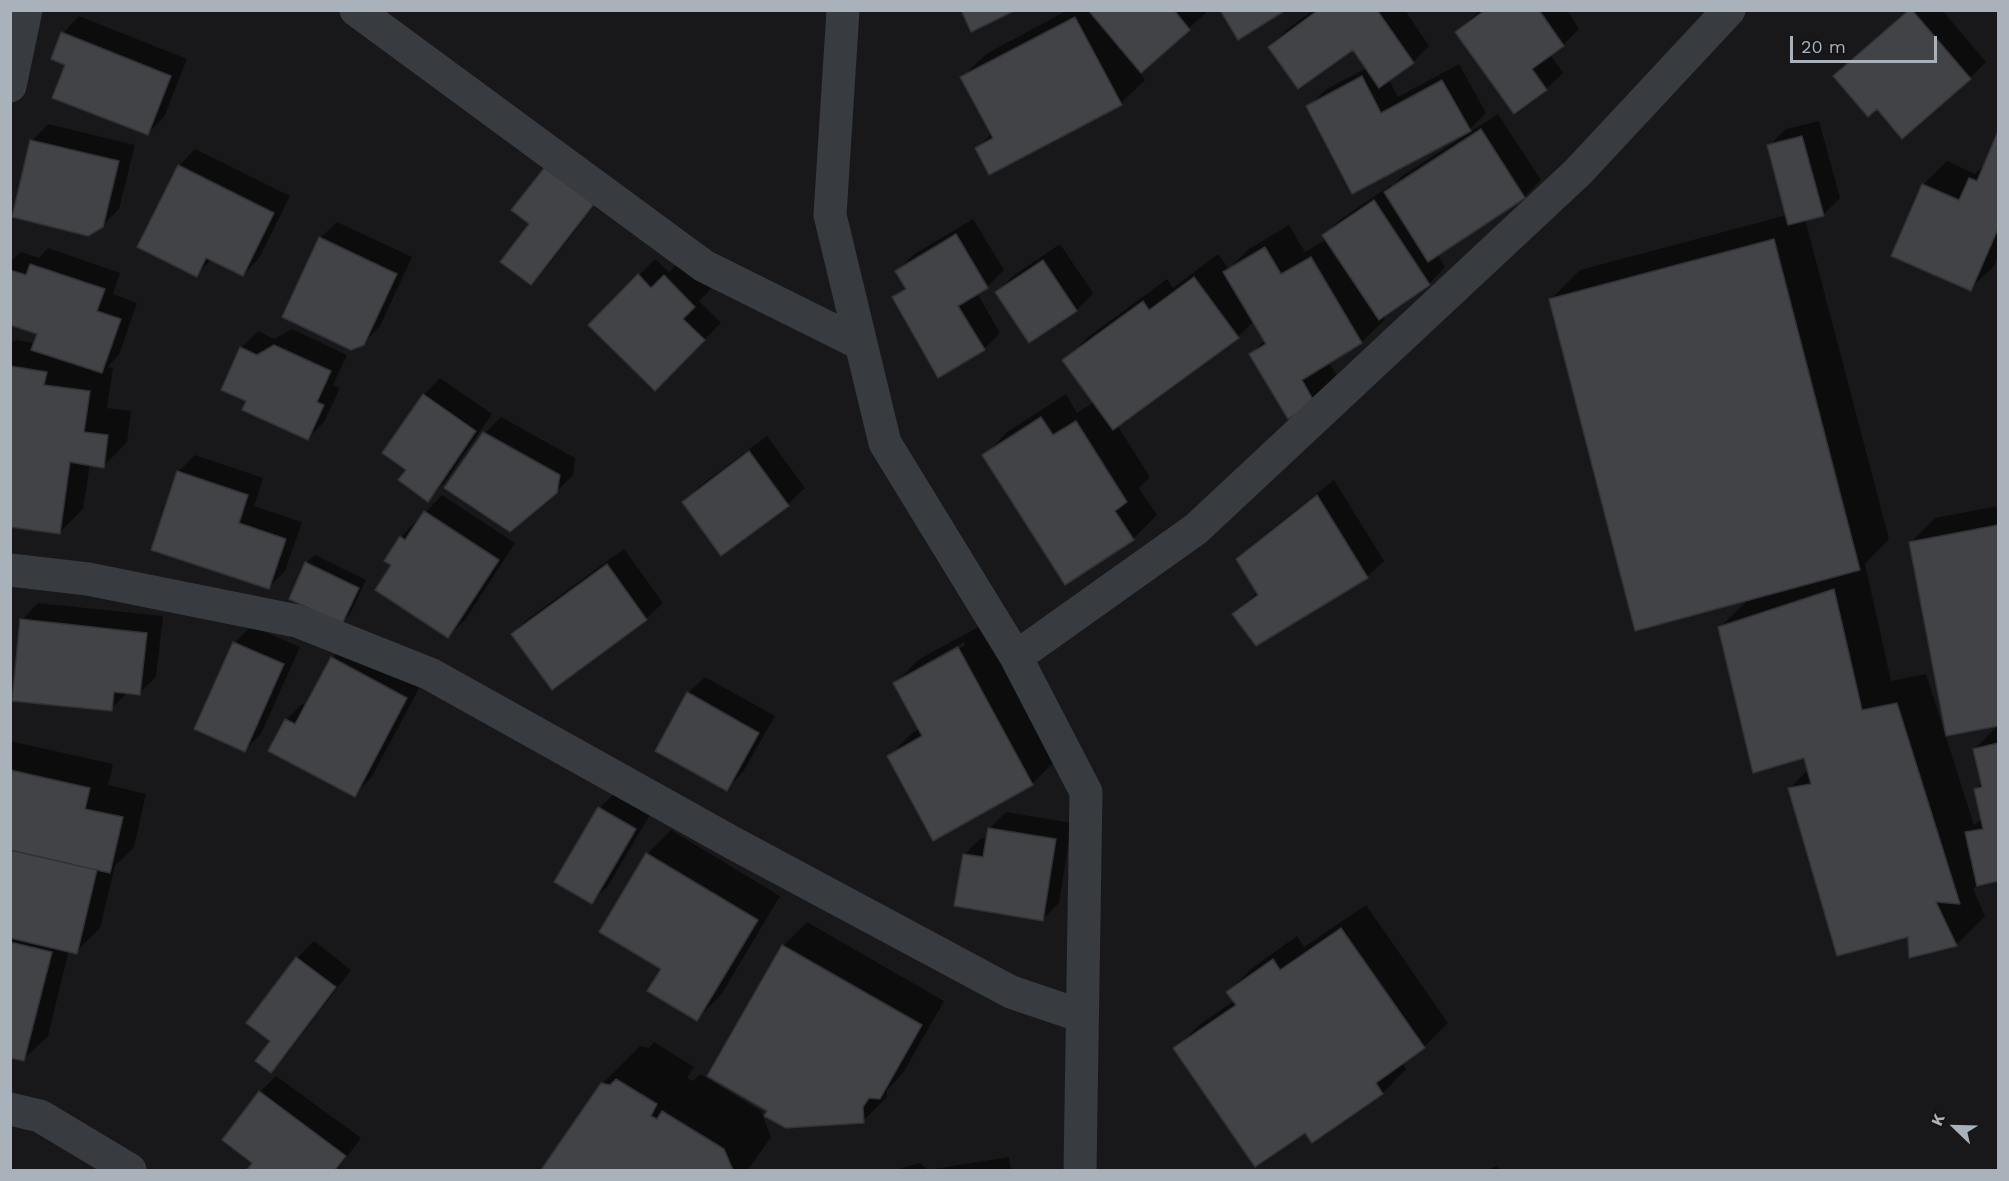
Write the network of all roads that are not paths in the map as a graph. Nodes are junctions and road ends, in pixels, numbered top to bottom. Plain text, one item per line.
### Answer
1 (26, 10) edge
2 (356, 10) edge
3 (843, 10) edge
4 (1729, 10) edge
5 (10, 86) edge
6 (861, 344) junction
7 (10, 570) edge
8 (1016, 657) junction
9 (1083, 1016) junction
10 (10, 1110) edge
11 (130, 1170) edge
12 (1080, 1170) edge

1 - 5 street
2 - 6 street
3 - 6 street
4 - 8 street
6 - 8 street
7 - 9 street
8 - 9 street
9 - 12 street
10 - 11 street

